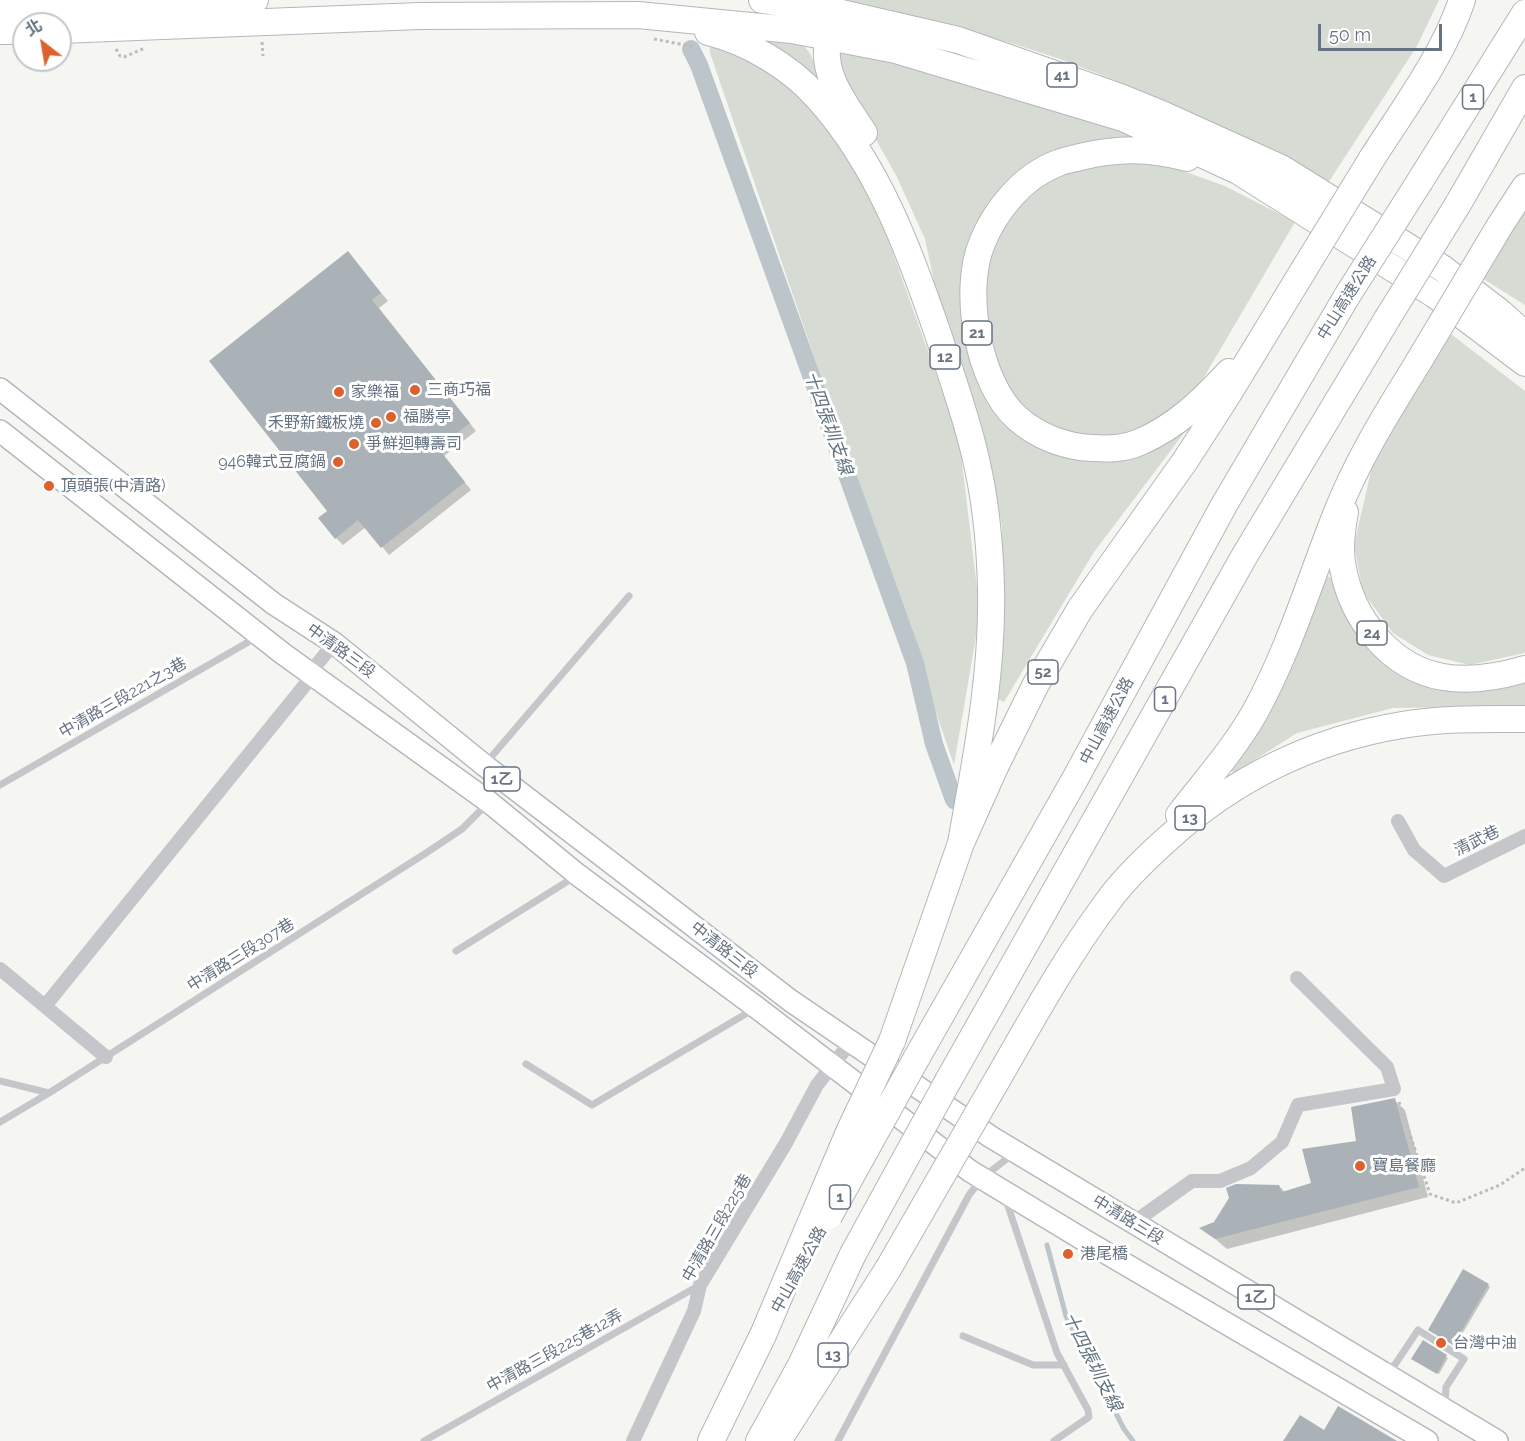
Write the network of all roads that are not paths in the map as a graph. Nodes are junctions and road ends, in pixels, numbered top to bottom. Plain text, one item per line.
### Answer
1 (255, 0) edge
2 (762, 0) edge
3 (1462, 0) edge
4 (0, 9) edge
5 (1525, 13) edge
6 (638, 15) junction
7 (831, 24) junction
8 (72, 30) edge
9 (1525, 88) edge
10 (1238, 171) junction
11 (1525, 187) edge
12 (1501, 313) junction
13 (931, 315) junction
14 (1525, 325) edge
15 (1262, 337) junction
16 (1523, 354) edge
17 (0, 389) edge
18 (0, 431) edge
19 (1354, 473) junction
20 (629, 596) dead end
21 (260, 635) junction
22 (334, 643) junction
23 (1525, 669) edge
24 (310, 673) junction
25 (1525, 719) edge
26 (484, 765) junction
27 (0, 785) edge
28 (489, 802) junction
29 (1398, 820) dead end
30 (1525, 836) edge
31 (961, 843) junction
32 (1146, 858) junction
33 (578, 875) junction
34 (456, 951) dead end
35 (0, 969) edge
36 (1297, 978) dead end
37 (45, 1006) junction
38 (756, 1007) junction
39 (850, 1043) junction
40 (106, 1057) junction
41 (526, 1064) dead end
42 (832, 1066) junction
43 (0, 1081) edge
44 (49, 1093) junction
45 (0, 1122) edge
46 (1016, 1152) junction
47 (982, 1178) junction
48 (1002, 1189) junction
49 (1133, 1223) junction
50 (700, 1285) junction
51 (763, 1335) junction
52 (963, 1336) dead end
53 (1064, 1365) junction
54 (1376, 1368) junction
55 (1448, 1412) junction
56 (1406, 1434) edge
57 (424, 1441) edge
58 (633, 1441) edge
59 (711, 1441) edge
60 (759, 1441) edge
61 (778, 1441) edge
62 (838, 1441) edge
63 (1054, 1441) edge
64 (1428, 1441) edge
65 (1497, 1441) edge

1 - 4 highway
2 - 7 highway
3 - 15 highway, bridge
5 - 51 highway, 中山高速公路 / 1, bridge
6 - 7 highway
6 - 8 highway
6 - 13 highway, 12
7 - 10 highway
7 - 12 highway, 41
7 - 13 highway
9 - 60 highway, 1, bridge
10 - 15 highway, 21
10 - 16 highway
11 - 19 highway, bridge
12 - 14 highway
12 - 16 highway
13 - 31 highway, 12
15 - 31 highway, 52
17 - 22 main road, 中清路三段 / 1乙
18 - 21 main road, 中清路三段 / 1乙
19 - 23 highway, 24
19 - 32 highway
20 - 26 lane
21 - 24 main road, 中清路三段 / 1乙
21 - 27 lane, 中清路三段221之3巷
22 - 24 street
22 - 26 main road, 中清路三段 / 1乙
24 - 28 main road, 中清路三段 / 1乙
24 - 37 street
25 - 32 highway, 13
26 - 39 main road, 中清路三段 / 1乙
28 - 33 main road, 中清路三段 / 1乙
28 - 40 lane, 中清路三段307巷
29 - 30 street, 清武巷
31 - 51 highway, 52, bridge
32 - 61 highway, 13, bridge
33 - 34 lane
33 - 38 main road, 中清路三段 / 1乙
35 - 37 street
36 - 49 street
37 - 40 street
38 - 41 lane
38 - 42 main road, 中清路三段 / 1乙
39 - 42 street, 中清路三段225巷
39 - 46 main road, 中清路三段 / 1乙
40 - 44 lane, 中清路三段307巷
42 - 47 main road, 中清路三段 / 1乙
42 - 50 street, 中清路三段225巷
43 - 44 lane
44 - 45 lane, 中清路三段307巷
46 - 47 lane
46 - 49 main road, 中清路三段 / 1乙
47 - 48 main road, 中清路三段 / 1乙
47 - 62 lane
48 - 53 lane
48 - 56 main road, 中清路三段 / 1乙
49 - 54 main road, 中清路三段 / 1乙
50 - 57 lane, 中清路三段225巷12弄
50 - 58 street, 中清路三段225巷
51 - 59 highway, 中山高速公路 / 1
52 - 53 lane
53 - 63 lane
54 - 55 main road, 中清路三段 / 1乙
54 - 55 lane
55 - 65 main road, 中清路三段 / 1乙
56 - 64 main road, 中清路三段 / 1乙

